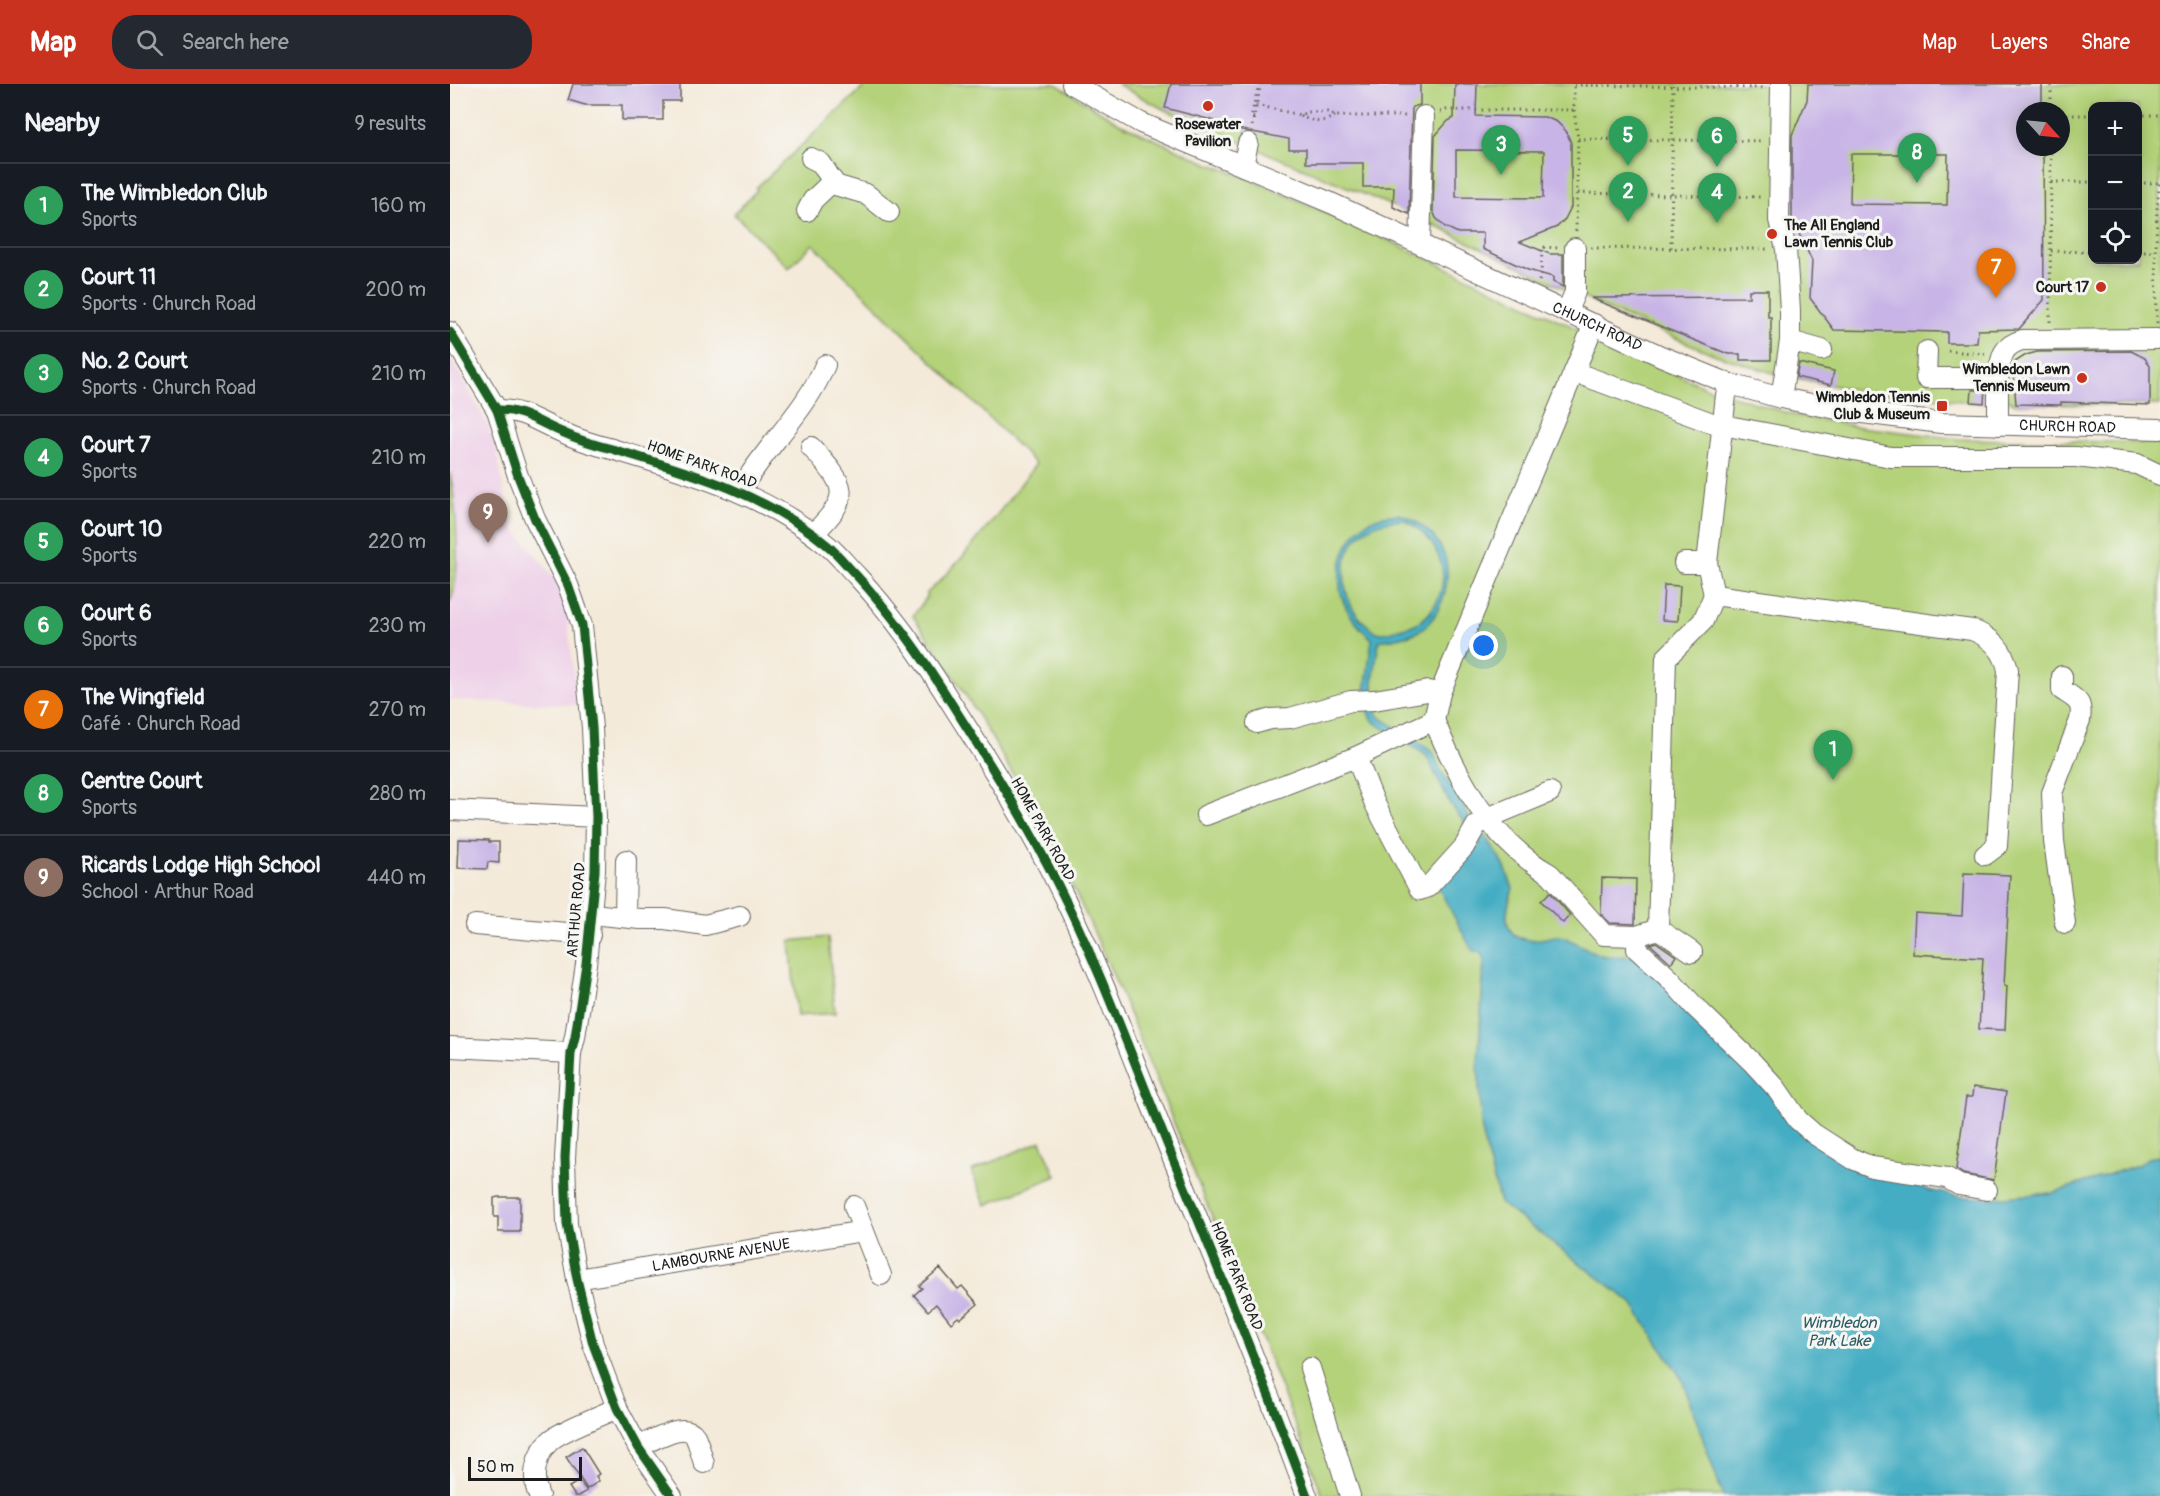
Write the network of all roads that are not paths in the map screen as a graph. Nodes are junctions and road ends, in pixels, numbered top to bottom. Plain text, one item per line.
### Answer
1 (1072, 84) edge
2 (1781, 86) edge
3 (1424, 116) road end
4 (1248, 143) road end
5 (811, 158) dead end
6 (1242, 166) junction
7 (833, 181) junction
8 (807, 212) dead end
9 (890, 212) dead end
10 (1420, 244) junction
11 (1575, 248) road end
12 (1567, 311) junction
13 (1594, 324) junction
14 (450, 332) edge
15 (2157, 339) road end
16 (1790, 341) junction
17 (1822, 350) dead end
18 (1927, 351) dead end
19 (825, 364) dead end
20 (1574, 372) junction
21 (1998, 378) junction
22 (1730, 384) junction
23 (1781, 398) junction
24 (497, 410) junction
25 (1723, 425) junction
26 (1998, 425) junction
27 (2160, 429) edge
28 (811, 447) dead end
29 (2160, 475) edge
30 (739, 492) junction
31 (813, 534) junction
32 (1684, 563) dead end
33 (1707, 563) junction
34 (1714, 595) junction
35 (2062, 676) dead end
36 (1440, 693) junction
37 (1434, 720) junction
38 (1257, 723) dead end
39 (1356, 757) junction
40 (1550, 792) dead end
41 (450, 810) edge
42 (1206, 815) dead end
43 (596, 817) junction
44 (1485, 819) junction
45 (1985, 855) dead end
46 (626, 860) dead end
47 (592, 914) junction
48 (625, 916) junction
49 (740, 916) dead end
50 (2065, 923) dead end
51 (475, 925) dead end
52 (1658, 929) junction
53 (590, 935) junction
54 (1637, 936) junction
55 (1692, 952) dead end
56 (450, 1047) edge
57 (571, 1053) junction
58 (1987, 1190) dead end
59 (854, 1206) dead end
60 (863, 1231) junction
61 (881, 1275) dead end
62 (577, 1279) junction
63 (1310, 1368) dead end
64 (617, 1408) junction
65 (638, 1447) junction
66 (704, 1463) dead end
67 (539, 1496) edge
68 (672, 1496) edge
69 (1307, 1496) edge
70 (1350, 1496) edge

1 - 6 street, CHURCH ROAD
2 - 16 street
3 - 10 street
4 - 6 street
5 - 7 street
6 - 10 street, CHURCH ROAD
7 - 8 street
7 - 9 street
10 - 12 street, CHURCH ROAD
11 - 12 street
12 - 13 street, CHURCH ROAD
13 - 20 street
13 - 22 street, CHURCH ROAD
14 - 24 street, ARTHUR ROAD
15 - 21 street
16 - 17 street
16 - 23 street
18 - 21 street
19 - 30 street
20 - 25 street
20 - 36 street
21 - 26 street
22 - 23 street, CHURCH ROAD
22 - 25 street
23 - 26 street, CHURCH ROAD
24 - 30 street, HOME PARK ROAD
24 - 43 street, ARTHUR ROAD
25 - 29 street
25 - 33 street
26 - 27 street, CHURCH ROAD
28 - 31 street
30 - 31 street, HOME PARK ROAD
31 - 69 street, HOME PARK ROAD
32 - 33 street
33 - 34 street
34 - 45 street
34 - 52 street
35 - 50 street
36 - 37 street
36 - 38 street
37 - 39 street
37 - 44 street
39 - 42 street
39 - 44 street
40 - 44 street
41 - 43 street
43 - 47 street, ARTHUR ROAD
44 - 54 street
46 - 48 street
47 - 48 street
47 - 53 street, ARTHUR ROAD
48 - 49 street
51 - 53 street
52 - 54 street
52 - 55 street
53 - 57 street, ARTHUR ROAD
54 - 58 street
56 - 57 street
57 - 62 street, ARTHUR ROAD
59 - 60 street
60 - 61 street
60 - 62 street, LAMBOURNE AVENUE
62 - 64 street, ARTHUR ROAD
63 - 70 street
64 - 65 street, ARTHUR ROAD
64 - 67 street
65 - 66 street
65 - 68 street, ARTHUR ROAD

